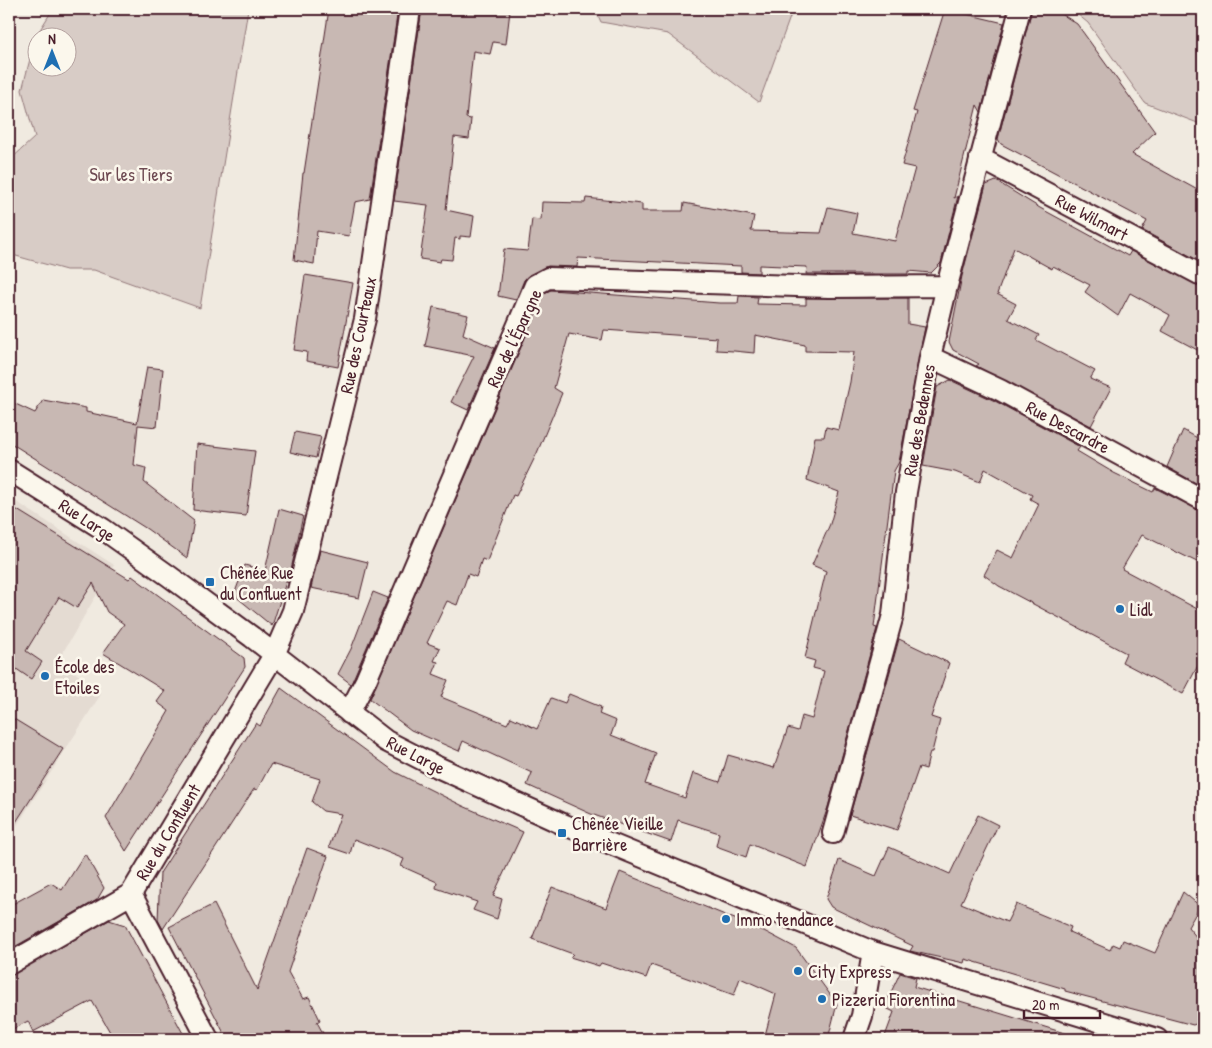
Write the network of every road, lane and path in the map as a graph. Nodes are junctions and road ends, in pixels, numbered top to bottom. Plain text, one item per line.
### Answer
1 (410, 9) edge
2 (1020, 9) edge
3 (980, 158) junction
4 (1203, 276) edge
5 (947, 286) junction
6 (930, 357) junction
7 (9, 470) edge
8 (1203, 500) edge
9 (274, 655) junction
10 (349, 713) junction
11 (833, 833) dead end
12 (130, 894) junction
13 (874, 952) junction
14 (9, 964) edge
15 (208, 1039) edge
16 (854, 1039) edge
17 (1157, 1039) edge

1 - 9 street, Rue des Courteaux
2 - 3 street, Rue des Bedennes
3 - 4 street, Rue Wilmart
3 - 5 street, Rue des Bedennes
5 - 6 street, Rue des Bedennes
5 - 10 street, Rue de l'Épargne
6 - 8 street, Rue Descardre
6 - 11 street, Rue des Bedennes
7 - 9 street, Rue Large
9 - 10 street, Rue Large
9 - 12 street, Rue du Confluent
10 - 13 street, Rue Large
12 - 14 street
12 - 15 street, Rue du Confluent
13 - 16 street
13 - 17 street, Rue Large

